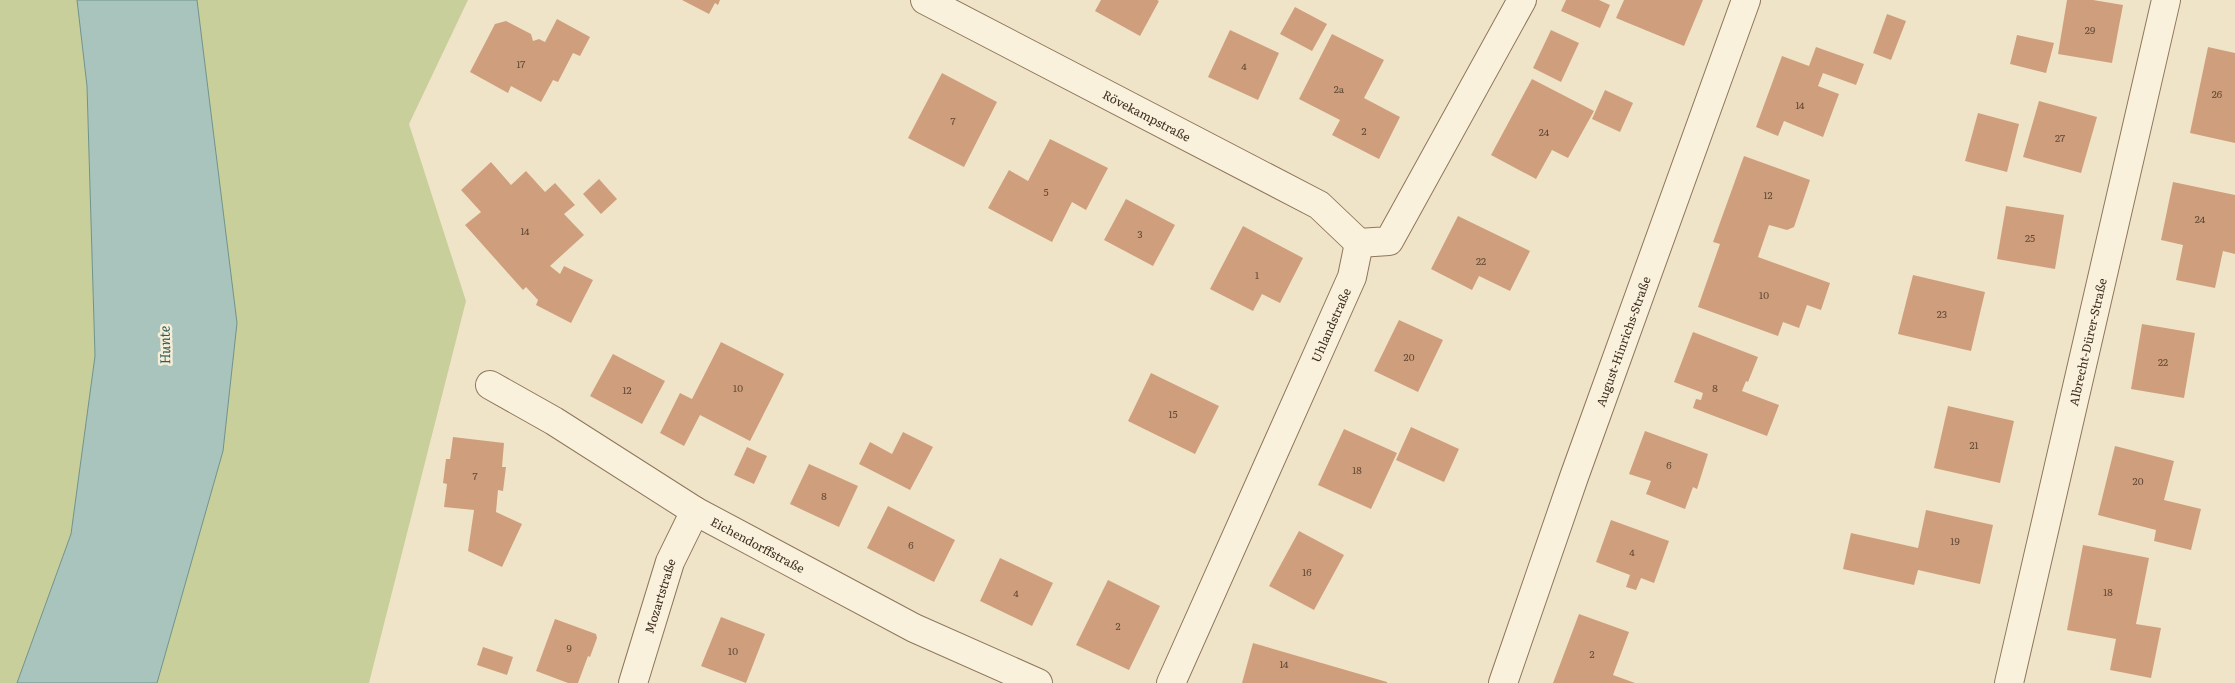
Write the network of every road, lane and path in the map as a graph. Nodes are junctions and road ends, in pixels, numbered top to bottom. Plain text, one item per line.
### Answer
1 (925, 0) edge
2 (1522, 0) edge
3 (1746, 0) edge
4 (2166, 0) edge
5 (1359, 243) junction
6 (490, 385) dead end
7 (695, 511) junction
8 (633, 683) edge
9 (1038, 683) edge
10 (1171, 683) edge
11 (1503, 683) edge
12 (2009, 683) edge

1 - 5 street, Rövekampstraße
2 - 5 street
3 - 11 street, August-Hinrichs-Straße
4 - 12 street, Albrecht-Dürer-Straße
5 - 10 street, Uhlandstraße
6 - 7 street, Eichendorffstraße
7 - 8 street, Mozartstraße
7 - 9 street, Eichendorffstraße

